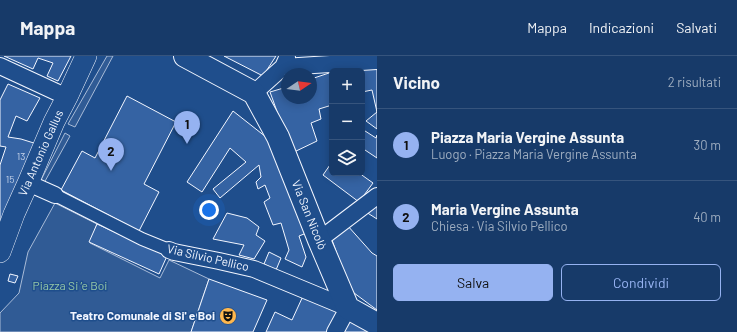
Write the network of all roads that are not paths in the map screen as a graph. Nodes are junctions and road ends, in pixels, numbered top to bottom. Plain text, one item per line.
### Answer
1 (86, 56) edge
2 (185, 56) edge
3 (285, 61) edge
4 (377, 61) edge
5 (0, 66) edge
6 (254, 94) junction
7 (67, 97) junction
8 (28, 183) junction
9 (55, 195) joint
10 (377, 196) edge
11 (2, 240) edge
12 (319, 240) junction
13 (169, 250) joint
14 (348, 308) junction
15 (377, 324) edge
16 (335, 332) edge

1 - 7 street, Via Antonio Gallus
2 - 6 main road
3 - 4 street
3 - 6 street
5 - 7 street
6 - 12 main road, Via San Nicolò
7 - 8 street, Via Antonio Gallus
8 - 9 street, Via Silvio Pellico
8 - 11 street, Via Antonio Gallus
9 - 13 street, Via Silvio Pellico
10 - 12 street
12 - 14 main road, Via San Nicolò
13 - 14 street, Via Silvio Pellico
14 - 15 main road
14 - 16 street

